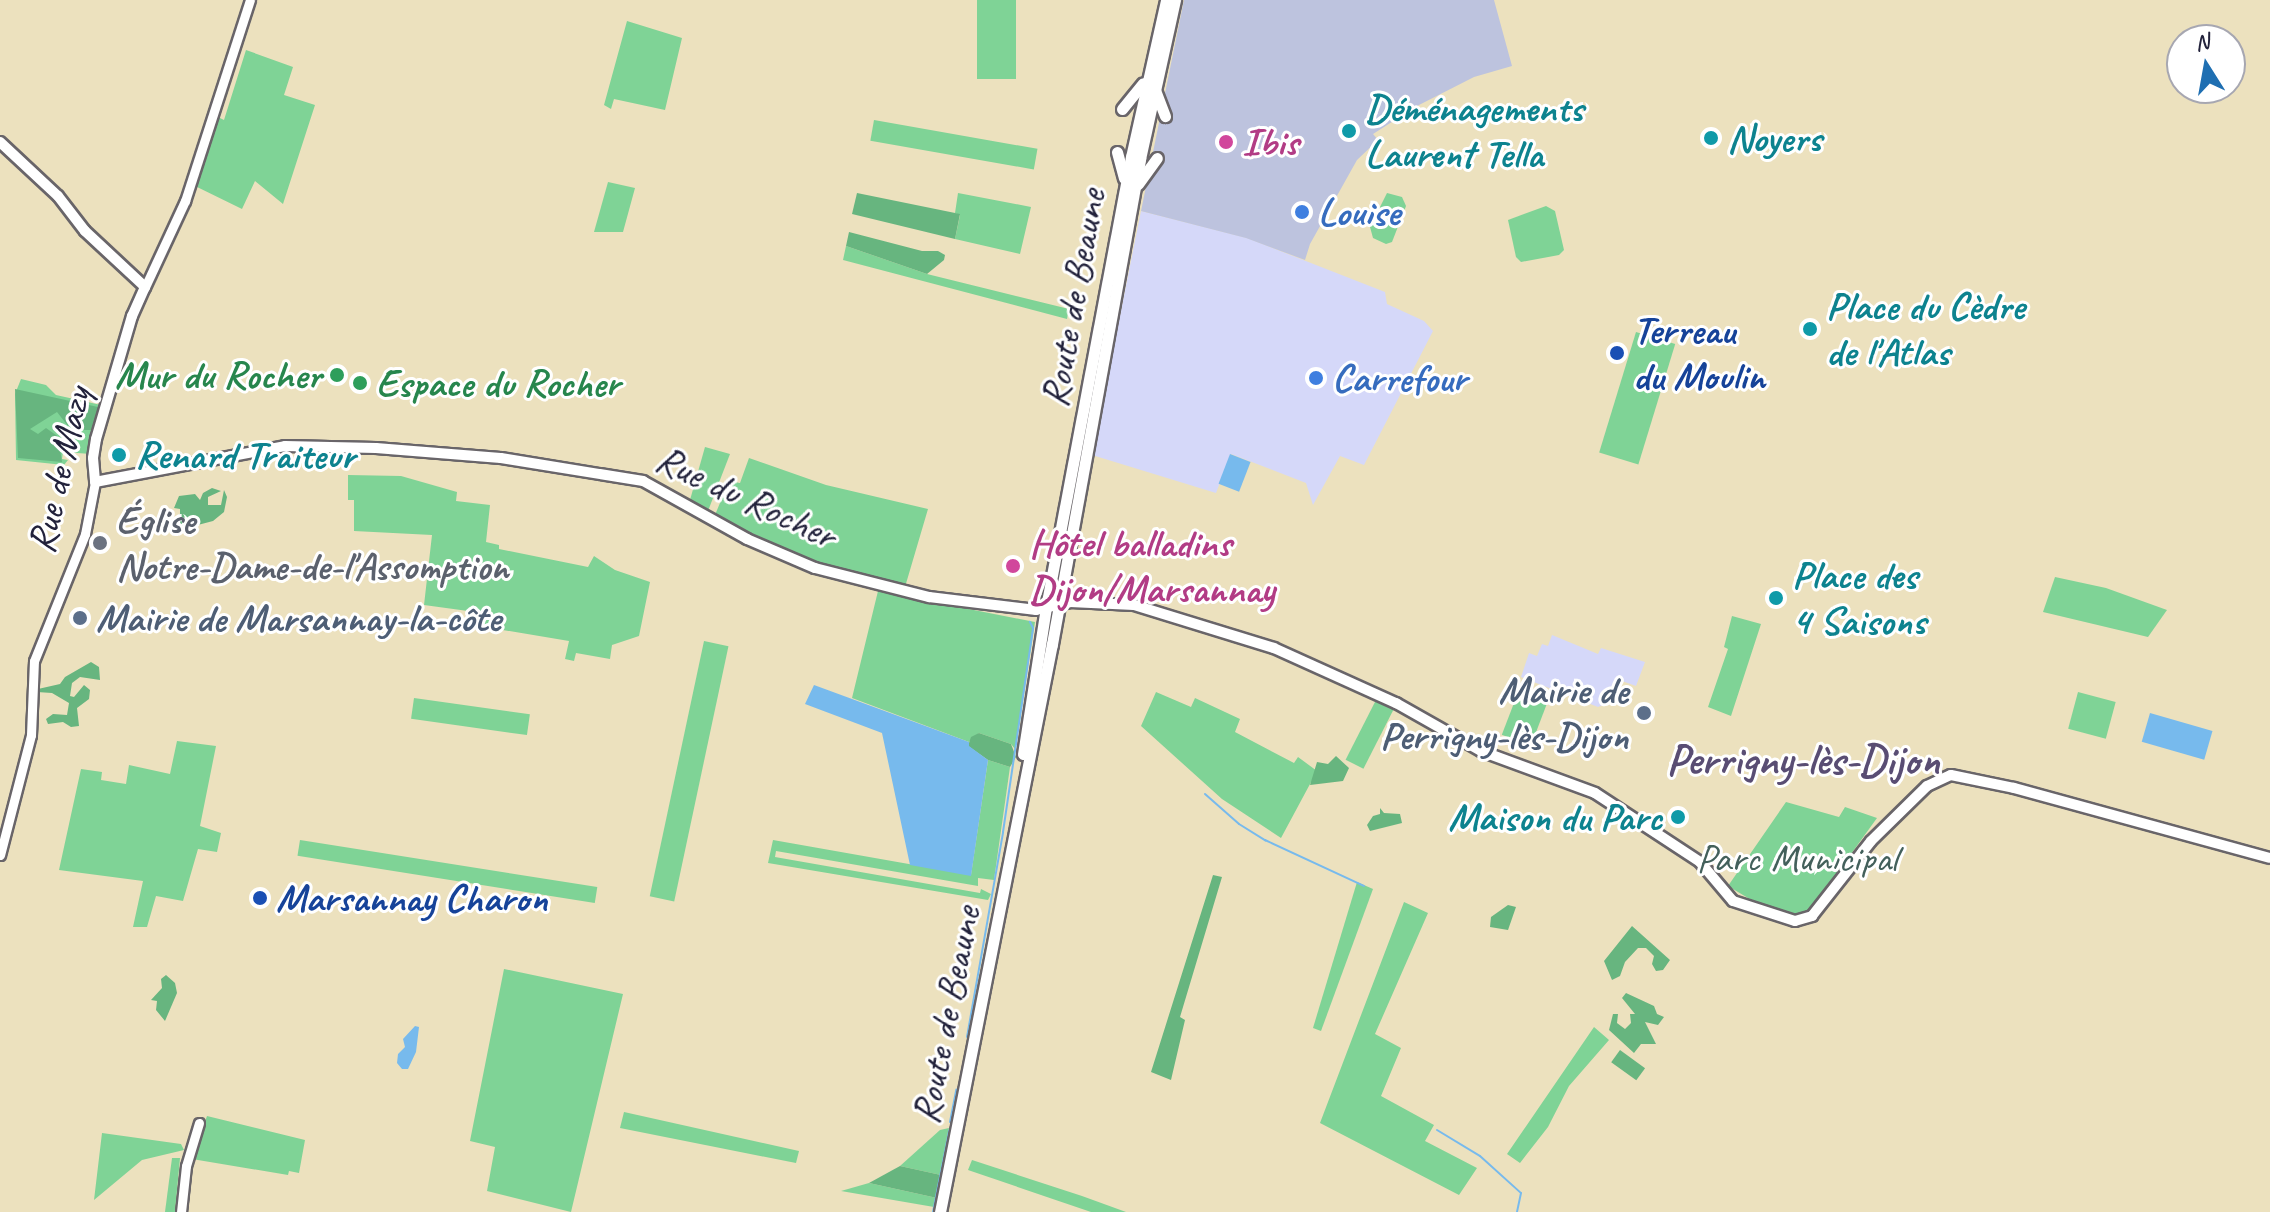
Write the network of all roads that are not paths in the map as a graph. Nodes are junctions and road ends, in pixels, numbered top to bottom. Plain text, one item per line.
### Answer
1 (250, 0) edge
2 (1166, 0) edge
3 (1175, 0) edge
4 (1148, 76) junction
5 (1155, 88) junction
6 (1122, 109) dead end
7 (1165, 116) dead end
8 (0, 142) edge
9 (1117, 152) dead end
10 (1157, 158) dead end
11 (1130, 188) junction
12 (145, 287) junction
13 (95, 482) junction
14 (1052, 606) junction
15 (0, 855) edge
16 (2270, 858) edge
17 (199, 1123) dead end
18 (941, 1208) edge
19 (181, 1212) edge

1 - 12 street
2 - 4 main road, Route de Beaune
3 - 5 main road, Route de Beaune
4 - 6 main road
4 - 11 main road, Route de Beaune
5 - 7 main road
5 - 11 main road, Route de Beaune
8 - 12 main road
9 - 11 main road
10 - 11 main road
11 - 14 main road, Route de Beaune
12 - 13 main road, Rue de Mazy
13 - 14 main road, Rue du Rocher
13 - 15 street, Rue de Mazy
14 - 16 main road, Rue du Rocher
14 - 18 main road, Route de Beaune
17 - 19 street

